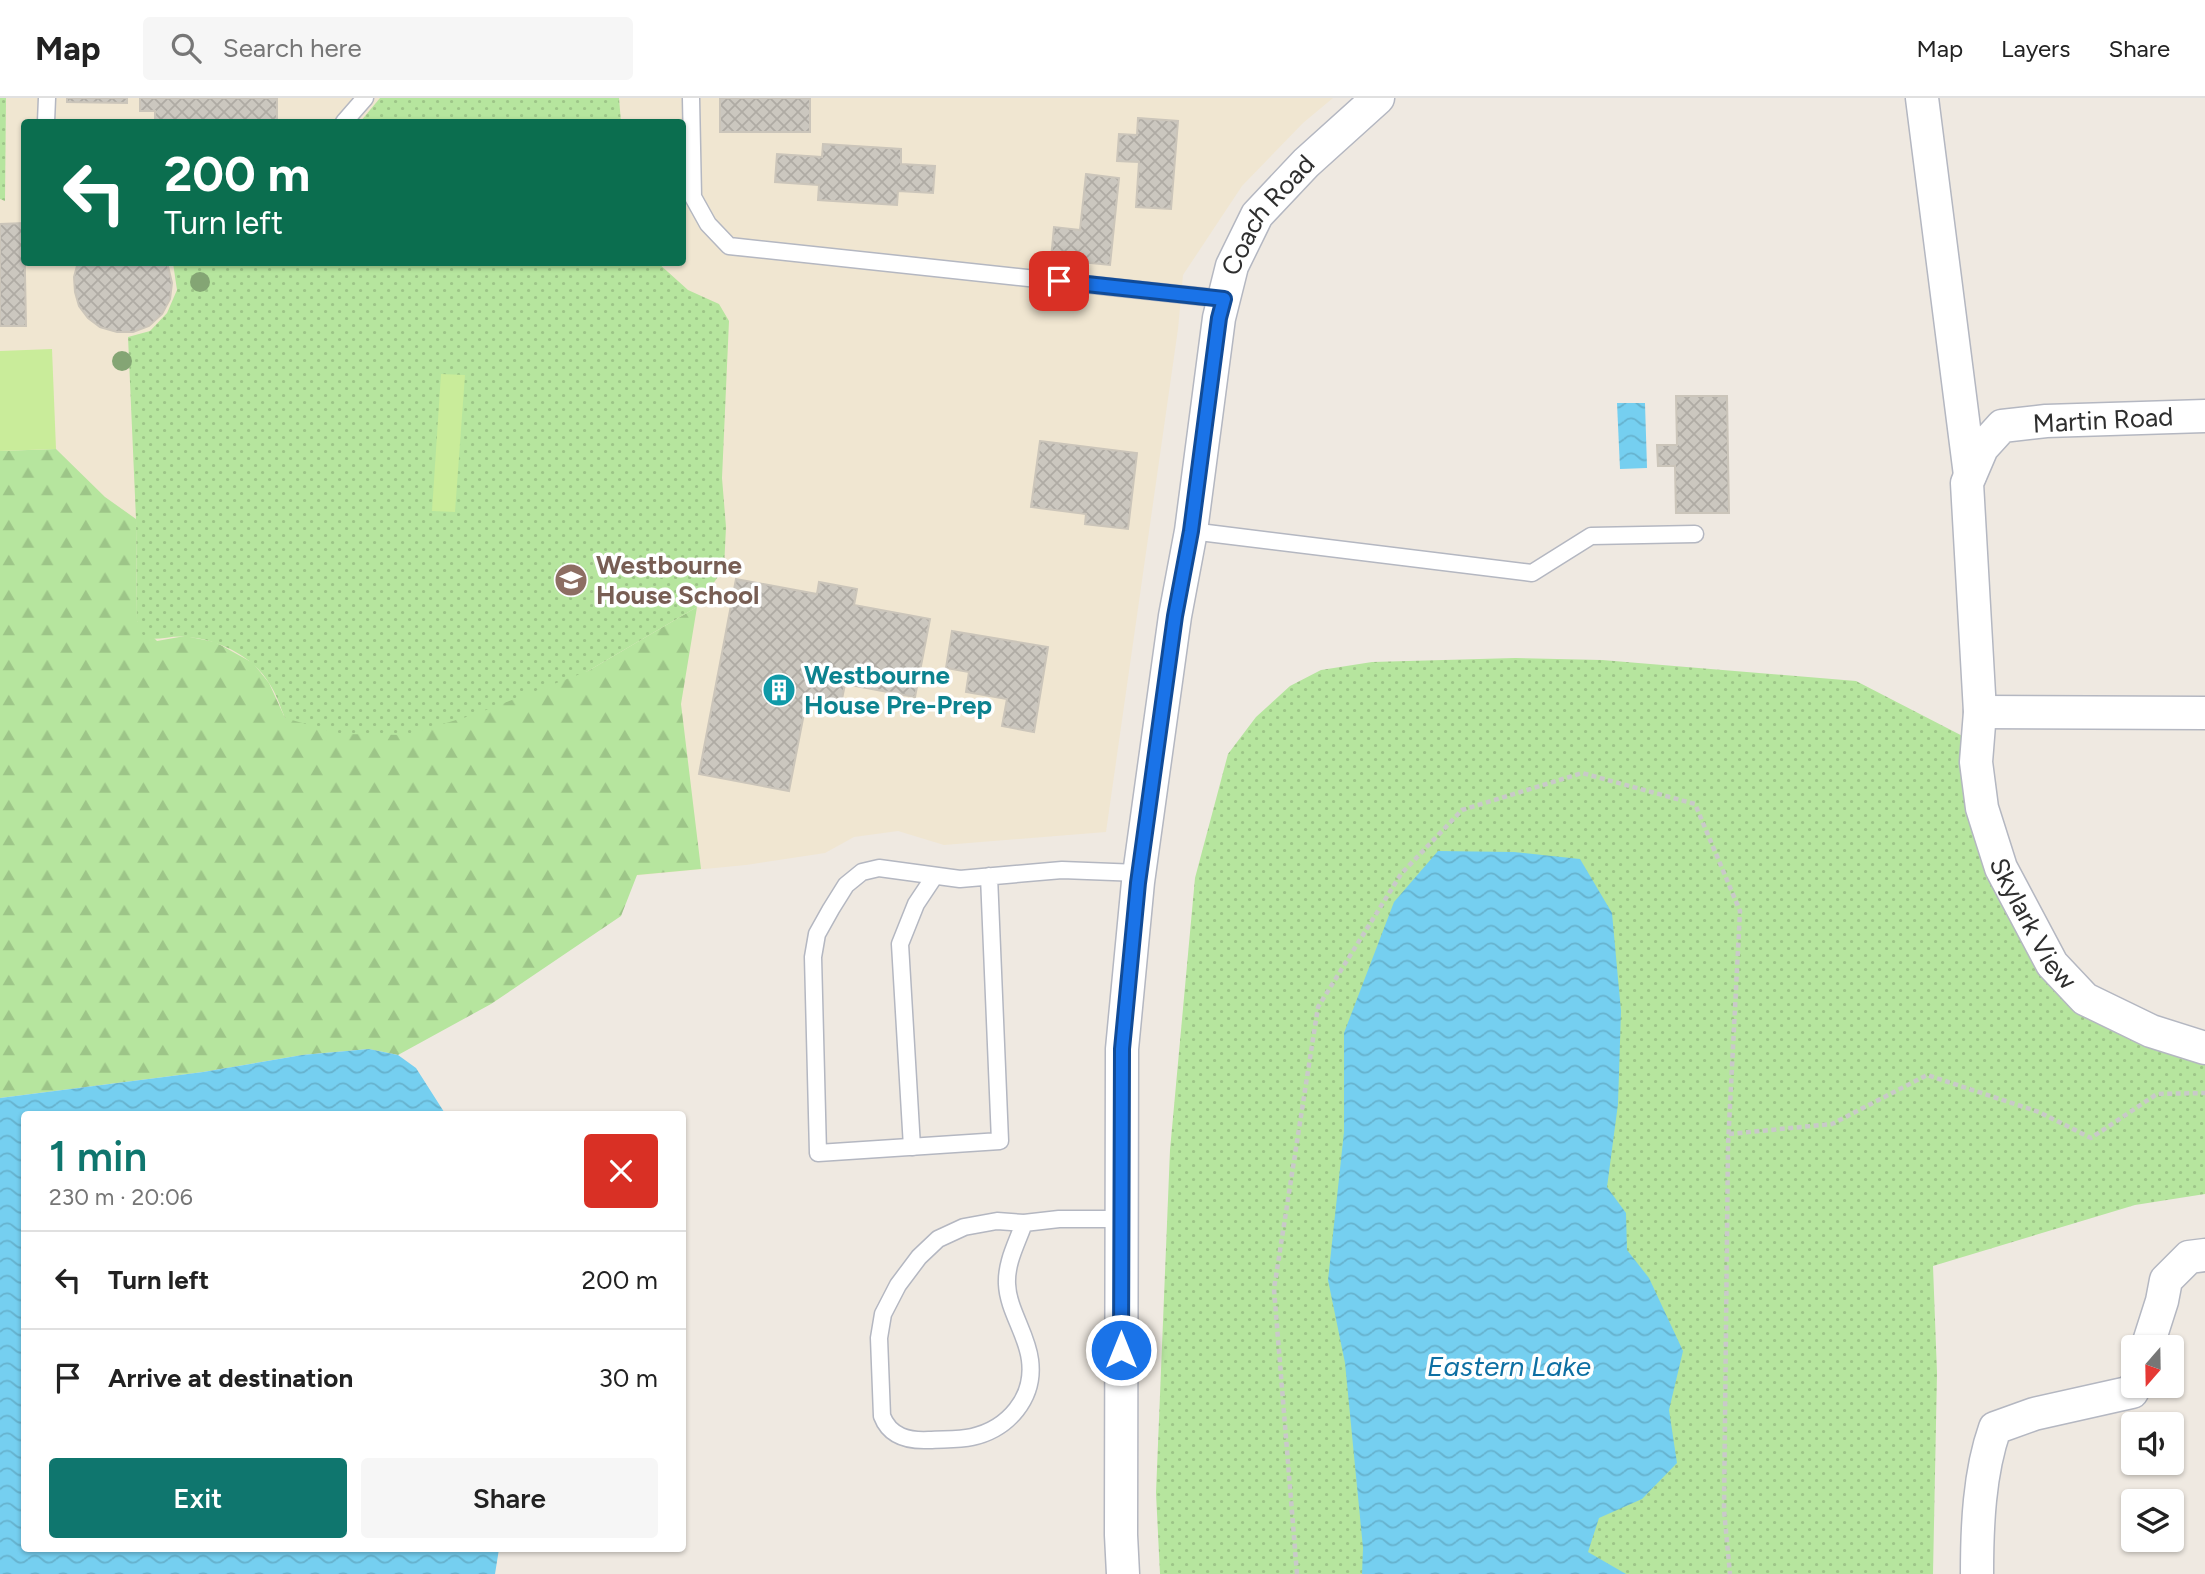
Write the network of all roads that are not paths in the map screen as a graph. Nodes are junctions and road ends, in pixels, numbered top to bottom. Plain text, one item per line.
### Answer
1 (47, 98) edge
2 (365, 98) edge
3 (691, 98) edge
4 (1378, 98) edge
5 (1922, 98) edge
6 (46, 119) edge
7 (347, 119) edge
8 (1224, 299) junction
9 (2205, 416) edge
10 (1970, 476) junction
11 (1191, 531) junction
12 (1695, 534) dead end
13 (1980, 712) junction
14 (2205, 713) edge
15 (1139, 873) junction
16 (989, 876) junction
17 (934, 877) junction
18 (2205, 1048) edge
19 (912, 1147) junction
20 (1121, 1219) junction
21 (1024, 1223) junction
22 (2205, 1255) edge
23 (2151, 1335) edge
24 (2121, 1395) edge
25 (1123, 1574) edge
26 (1977, 1574) edge

1 - 6 lane
2 - 7 lane
3 - 8 lane
4 - 8 street, Coach Road
5 - 10 street
8 - 11 street, Coach Road
9 - 10 street, Martin Road
10 - 13 street, Skylark View
11 - 12 lane
11 - 15 street, Coach Road
13 - 14 street
13 - 18 street, Skylark View
15 - 16 lane
15 - 20 street, Coach Road
16 - 17 lane
16 - 19 lane
17 - 19 lane
17 - 19 lane
20 - 21 lane
20 - 25 street, Coach Road
21 - 21 lane
22 - 23 street
24 - 26 street

